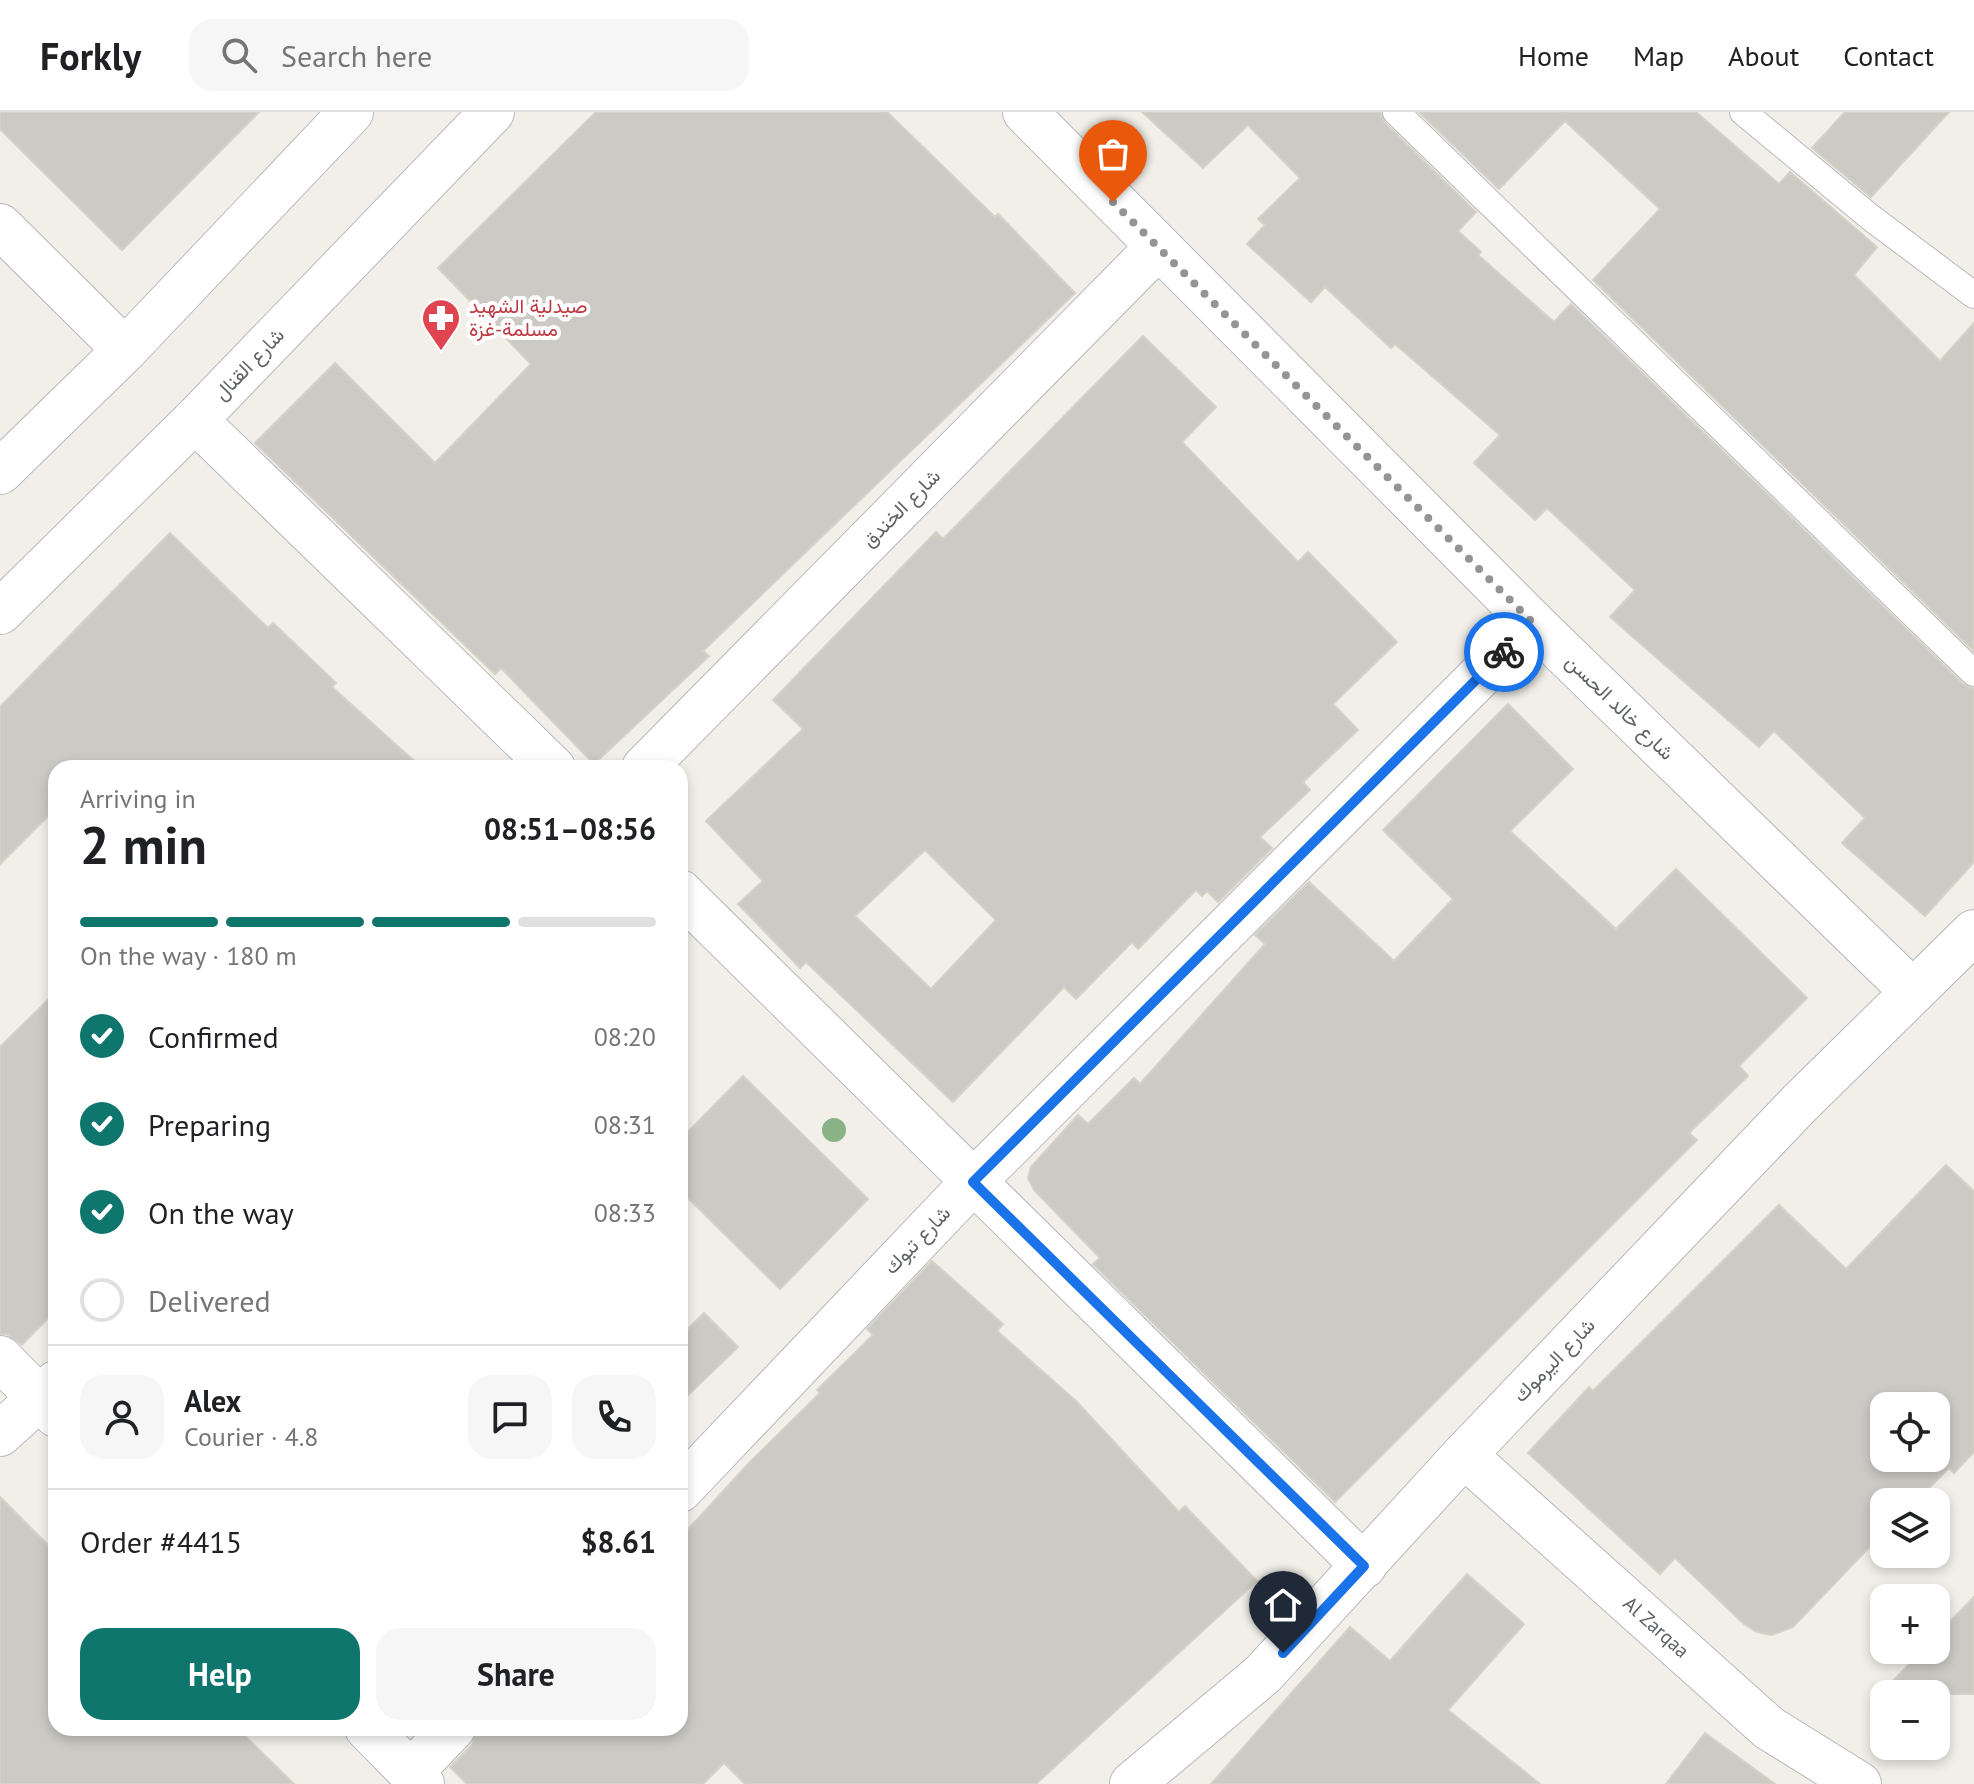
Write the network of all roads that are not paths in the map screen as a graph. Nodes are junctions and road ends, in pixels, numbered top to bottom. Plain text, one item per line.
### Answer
1 (351, 112) edge
2 (492, 112) edge
3 (1025, 112) edge
4 (1396, 112) edge
5 (1743, 112) edge
6 (0, 226) edge
7 (1157, 248) junction
8 (1974, 295) edge
9 (125, 350) junction
10 (195, 420) junction
11 (0, 472) edge
12 (0, 612) edge
13 (1533, 623) junction
14 (1974, 673) edge
15 (545, 760) edge
16 (652, 760) edge
17 (688, 900) edge
18 (1974, 932) edge
19 (1913, 992) junction
20 (973, 1182) junction
21 (0, 1358) edge
22 (48, 1397) edge
23 (48, 1401) edge
24 (0, 1434) edge
25 (1464, 1455) junction
26 (688, 1482) edge
27 (1364, 1566) junction
28 (375, 1736) edge
29 (447, 1736) edge
30 (416, 1778) edge
31 (1132, 1784) edge
32 (1859, 1784) edge

1 - 9 street
2 - 10 street, شارع القنال
3 - 7 street, شارع خالد الحسن
4 - 14 lane
5 - 8 lane
6 - 9 street
7 - 13 street, شارع خالد الحسن
7 - 16 street, شارع الخندق
9 - 11 street
10 - 12 street, شارع القنال
10 - 15 street
13 - 19 street, شارع خالد الحسن
13 - 20 street, شارع تبوك
17 - 20 street
18 - 19 street, شارع اليرموك
19 - 25 street, شارع اليرموك
20 - 26 street, شارع تبوك
20 - 27 street
21 - 22 street
23 - 24 street
25 - 27 street, شارع اليرموك
25 - 32 street, Al Zarqaa
27 - 31 street, شارع اليرموك
28 - 30 street
29 - 30 street

